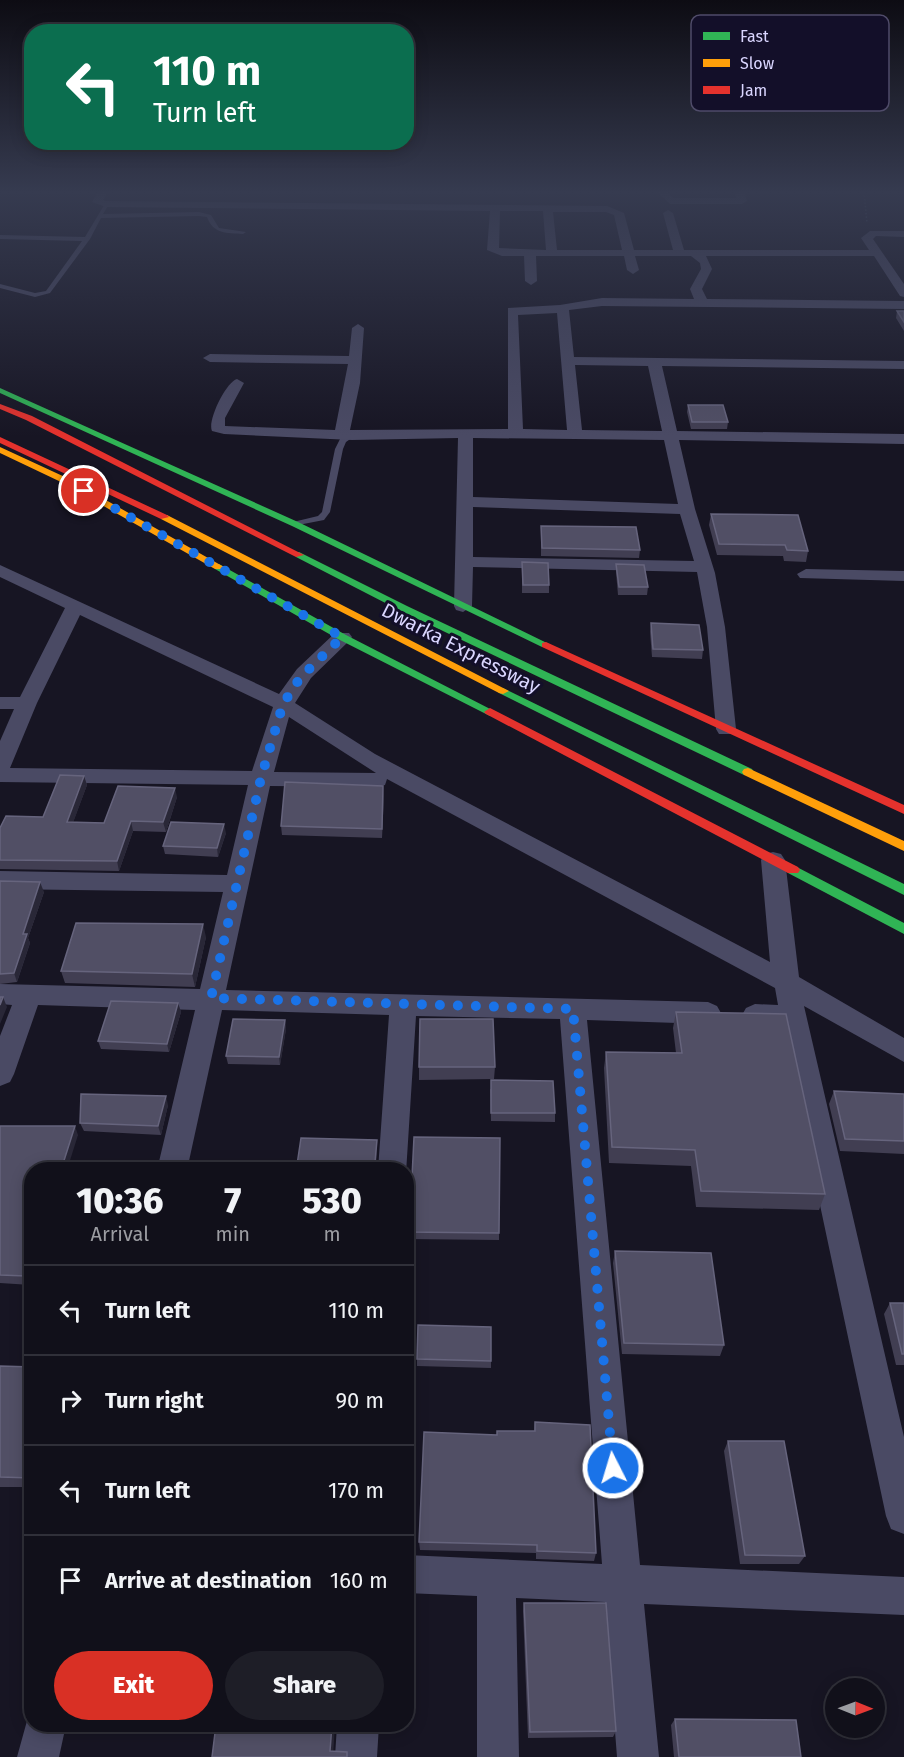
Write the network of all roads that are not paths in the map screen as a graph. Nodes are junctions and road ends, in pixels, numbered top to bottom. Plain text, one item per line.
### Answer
1 (61, 274) edge
2 (531, 274) edge
3 (705, 274) edge
4 (891, 274) edge
5 (531, 281) dead end
6 (0, 286) edge
7 (904, 293) edge
8 (702, 303) junction
9 (904, 304) edge
10 (563, 309) junction
11 (358, 328) dead end
12 (210, 358) dead end
13 (354, 360) junction
14 (569, 361) junction
15 (654, 362) junction
16 (904, 365) edge
17 (237, 383) dead end
18 (0, 390) edge
19 (0, 406) edge
20 (466, 433) junction
21 (516, 433) junction
22 (347, 434) junction
23 (575, 434) junction
24 (672, 436) junction
25 (904, 439) edge
26 (0, 440) edge
27 (0, 450) edge
28 (464, 502) junction
29 (687, 509) junction
30 (295, 524) junction
31 (462, 562) junction
32 (704, 567) junction
33 (0, 570) edge
34 (806, 574) dead end
35 (904, 576) edge
36 (76, 605) junction
37 (463, 606) junction
38 (342, 637) junction
39 (0, 703) edge
40 (27, 703) junction
41 (283, 704) junction
42 (726, 729) junction
43 (0, 766) edge
44 (0, 776) edge
45 (261, 778) junction
46 (377, 780) dead end
47 (904, 810) edge
48 (904, 846) edge
49 (774, 860) junction
50 (0, 880) edge
51 (237, 884) junction
52 (904, 890) edge
53 (904, 929) edge
54 (787, 983) junction
55 (0, 994) edge
56 (29, 994) junction
57 (211, 998) junction
58 (403, 1004) junction
59 (573, 1009) junction
60 (793, 1016) junction
61 (904, 1051) edge
62 (0, 1074) edge
63 (174, 1162) edge
64 (393, 1162) edge
65 (904, 1516) edge
66 (414, 1574) edge
67 (496, 1578) junction
68 (623, 1583) junction
69 (904, 1596) edge
70 (43, 1732) edge
71 (358, 1732) edge
72 (38, 1757) edge
73 (356, 1757) edge
74 (498, 1757) edge
75 (638, 1757) edge

1 - 6 lane
2 - 5 street
3 - 8 street
4 - 7 street
8 - 9 street
8 - 10 street
10 - 14 street
10 - 21 street
11 - 13 street
12 - 13 street
13 - 22 street
14 - 15 street
14 - 23 street
15 - 16 street
15 - 24 street
17 - 22 street
18 - 30 main road
19 - 48 main road, Dwarka Expressway
20 - 21 street
20 - 22 street
20 - 28 street
21 - 23 street
22 - 30 lane
23 - 24 street
24 - 25 street
24 - 29 street
26 - 52 main road, Dwarka Expressway
27 - 38 main road
28 - 29 street
28 - 31 street
29 - 32 street
30 - 37 main road
31 - 32 street
31 - 37 street
32 - 42 street
33 - 36 street
34 - 35 street
36 - 40 street
36 - 41 street
37 - 42 main road
38 - 41 street
38 - 49 main road
39 - 40 street
40 - 43 street
41 - 45 street
41 - 54 street
42 - 47 main road
44 - 45 street
45 - 46 street
45 - 51 street
49 - 53 main road
49 - 54 street
50 - 51 street
51 - 57 street
54 - 60 street
54 - 61 street
55 - 56 street
56 - 57 street
56 - 62 street
57 - 58 street
57 - 63 street
58 - 59 street
58 - 64 street
59 - 60 street
59 - 68 street
60 - 65 street
66 - 67 street
67 - 68 street
67 - 74 street
68 - 69 street
68 - 75 street
70 - 72 street
71 - 73 street

